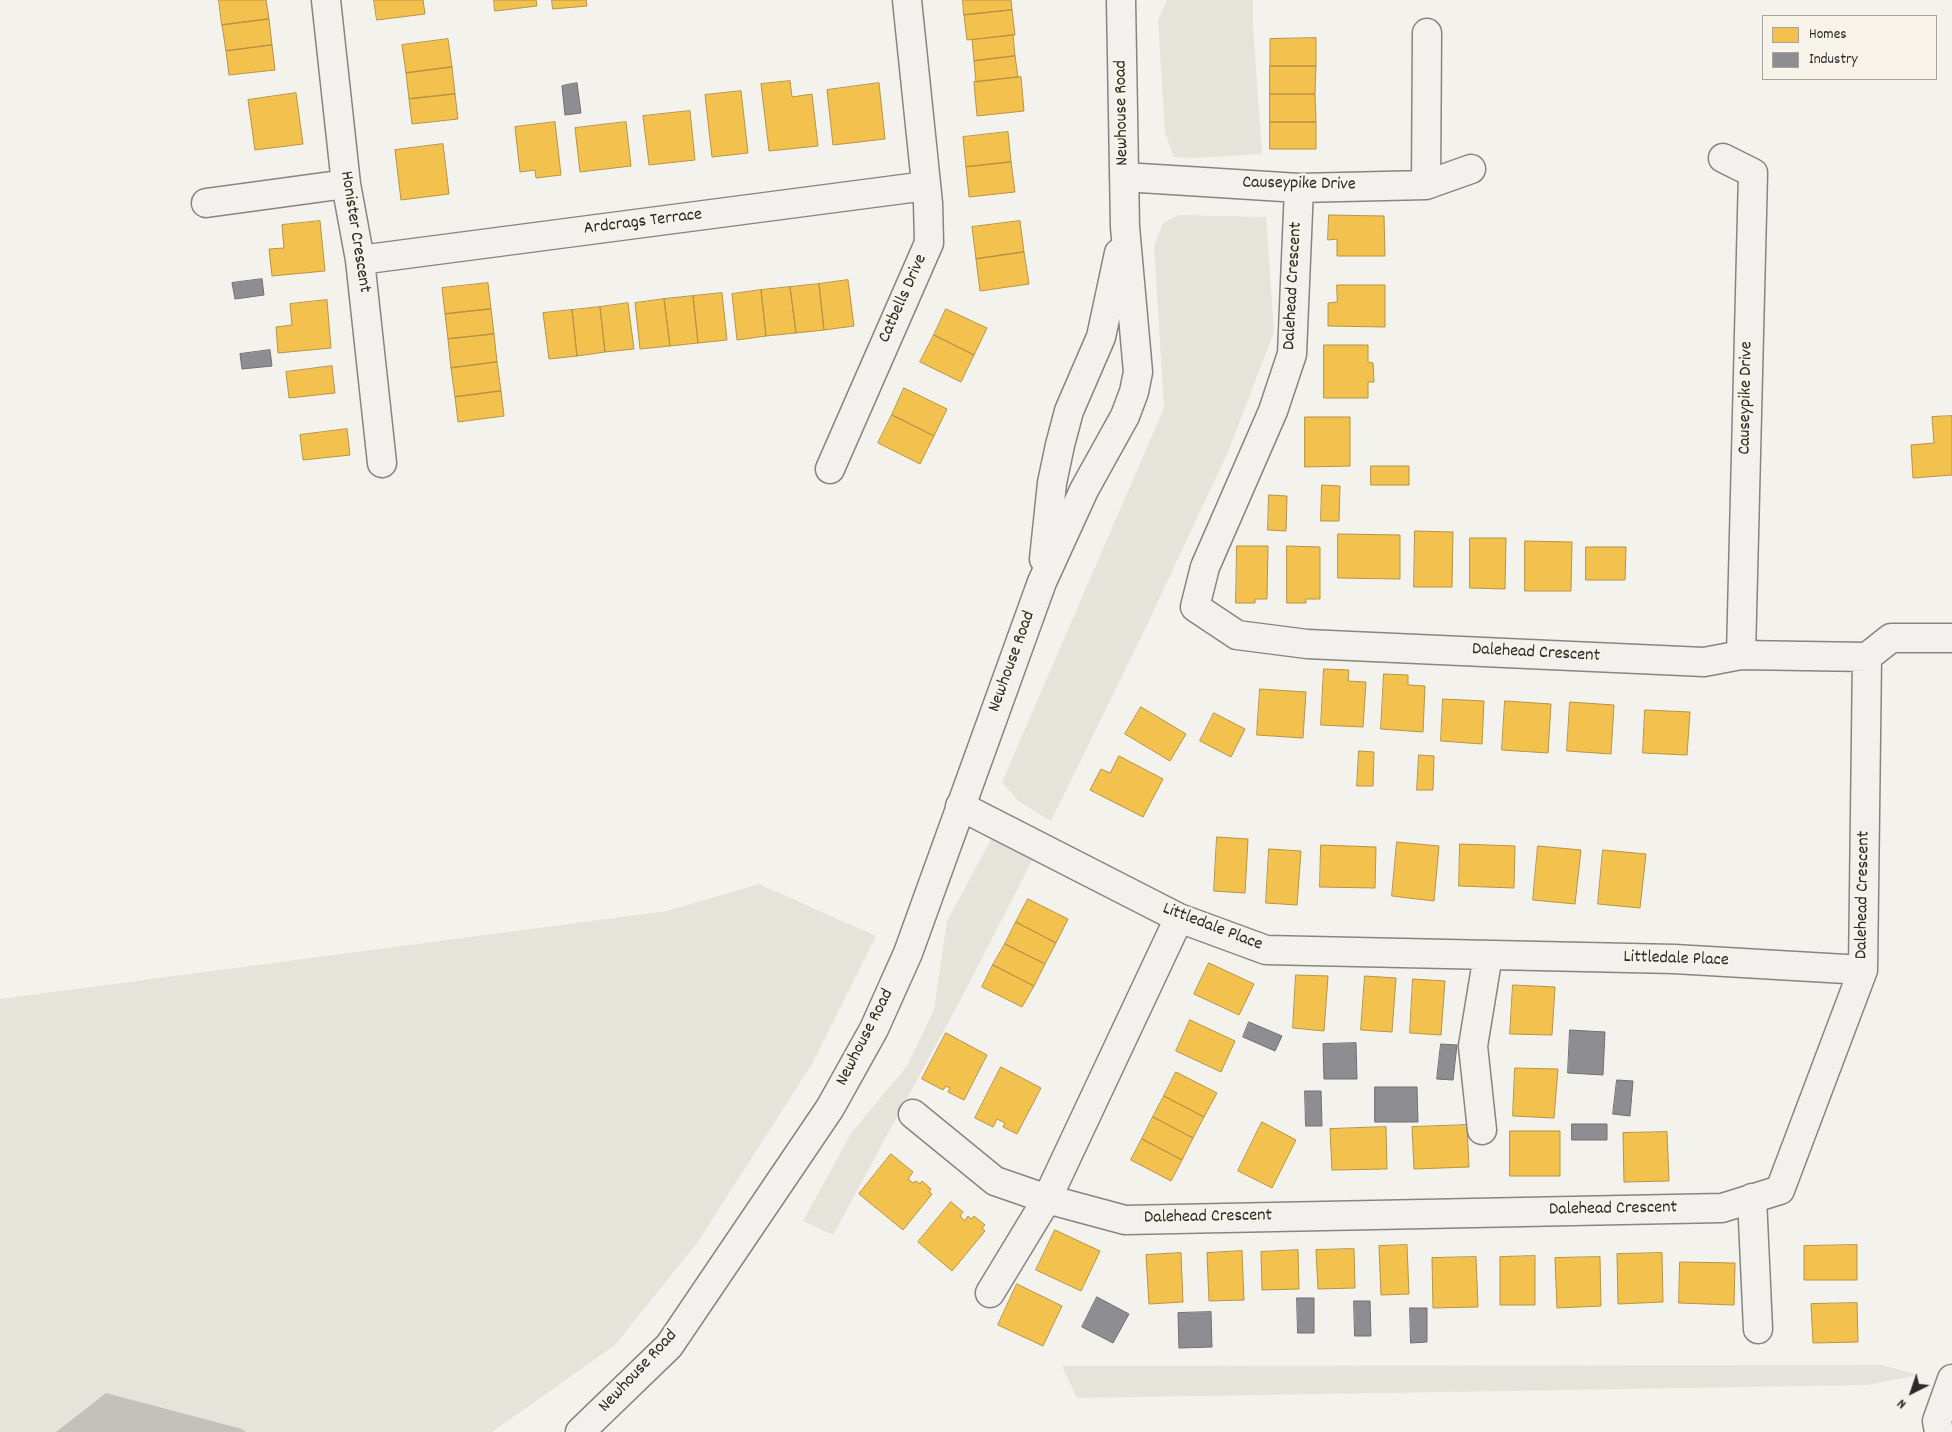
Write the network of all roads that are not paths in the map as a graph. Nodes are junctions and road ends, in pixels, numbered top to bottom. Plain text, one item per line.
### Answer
1 (326, 0) edge
2 (907, 0) edge
3 (1121, 0) edge
4 (1428, 33) dead end
5 (1723, 158) dead end
6 (1471, 170) dead end
7 (1124, 177) junction
8 (346, 184) junction
9 (1426, 185) junction
10 (926, 186) junction
11 (1299, 188) junction
12 (206, 203) dead end
13 (1125, 227) junction
14 (360, 260) junction
15 (382, 463) dead end
16 (830, 469) dead end
17 (1042, 582) junction
18 (1952, 638) edge
19 (1741, 655) junction
20 (1867, 657) junction
21 (960, 806) junction
22 (1179, 918) junction
23 (1488, 955) junction
24 (1863, 970) junction
25 (914, 1114) dead end
26 (1482, 1130) dead end
27 (1047, 1198) junction
28 (1752, 1198) junction
29 (990, 1294) dead end
30 (1758, 1329) dead end
31 (1952, 1379) edge
32 (580, 1432) edge
33 (1940, 1432) edge

1 - 8 street, Honister Crescent
2 - 10 street, Catbells Drive
3 - 7 street, Newhouse Road
4 - 9 street
5 - 19 street, Causeypike Drive
6 - 9 street, Causeypike Drive
7 - 11 street, Causeypike Drive
7 - 13 street, Newhouse Road
8 - 12 street
8 - 14 street, Honister Crescent
9 - 11 street, Causeypike Drive
10 - 14 street, Ardcrags Terrace
10 - 16 street, Catbells Drive
11 - 19 street, Dalehead Crescent
13 - 17 street, Newhouse Road
13 - 17 street, Newhouse Road
14 - 15 street, Honister Crescent
17 - 21 street, Newhouse Road
18 - 20 street
19 - 20 street, Dalehead Crescent
20 - 24 street, Dalehead Crescent
21 - 22 street, Littledale Place
21 - 32 street, Newhouse Road
22 - 23 street, Littledale Place
22 - 27 street
23 - 24 street, Littledale Place
23 - 26 street
24 - 28 street, Dalehead Crescent
25 - 27 street, Dalehead Crescent
27 - 28 street, Dalehead Crescent
27 - 29 street
28 - 30 street
31 - 33 street

